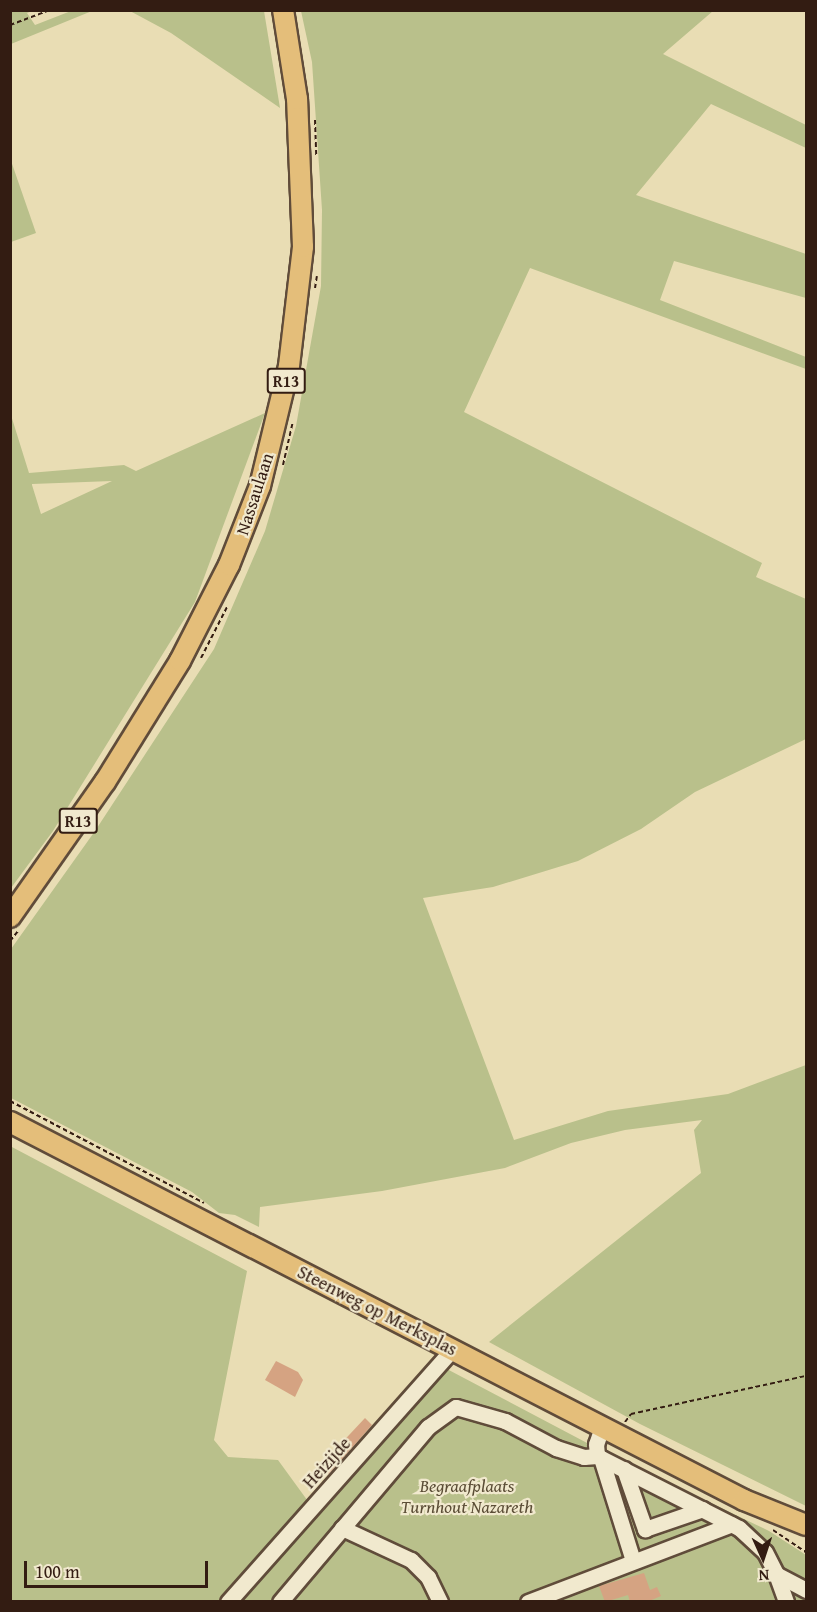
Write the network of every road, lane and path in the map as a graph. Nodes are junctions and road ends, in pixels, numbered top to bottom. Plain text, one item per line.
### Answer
1 (50, 10) edge
2 (283, 10) edge
3 (10, 26) edge
4 (314, 114) dead end
5 (316, 157) dead end
6 (317, 267) dead end
7 (315, 290) dead end
8 (295, 412) dead end
9 (280, 473) dead end
10 (231, 598) dead end
11 (195, 667) dead end
12 (17, 920) edge
13 (10, 941) edge
14 (15, 1123) edge
15 (452, 1350) junction
16 (807, 1376) edge
17 (609, 1430) junction
18 (599, 1457) junction
19 (624, 1469) junction
20 (744, 1500) junction
21 (703, 1509) junction
22 (732, 1524) junction
23 (807, 1525) edge
24 (342, 1528) junction
25 (798, 1541) edge
26 (807, 1552) edge
27 (633, 1561) junction
28 (776, 1574) junction
29 (807, 1590) edge
30 (228, 1602) edge
31 (280, 1602) edge
32 (440, 1602) edge
33 (528, 1602) edge
34 (786, 1602) edge

1 - 3 path
2 - 12 main road, Nassaulaan / R13
4 - 5 path
6 - 7 path
8 - 9 path
10 - 11 path
12 - 13 path
14 - 15 main road, Steenweg op Merksplas
15 - 17 main road, Steenweg op Merksplas
15 - 30 street, Heizijde
16 - 17 path
17 - 18 street
17 - 20 main road, Steenweg op Merksplas
18 - 19 street
18 - 24 street
18 - 27 street
19 - 21 street
19 - 21 street
20 - 23 main road, Steenweg op Merksplas
20 - 25 main road, Steenweg op Merksplas
21 - 22 street
22 - 27 street
22 - 28 street
24 - 31 street
24 - 32 street
25 - 26 path
27 - 33 street
28 - 29 street
28 - 34 street

